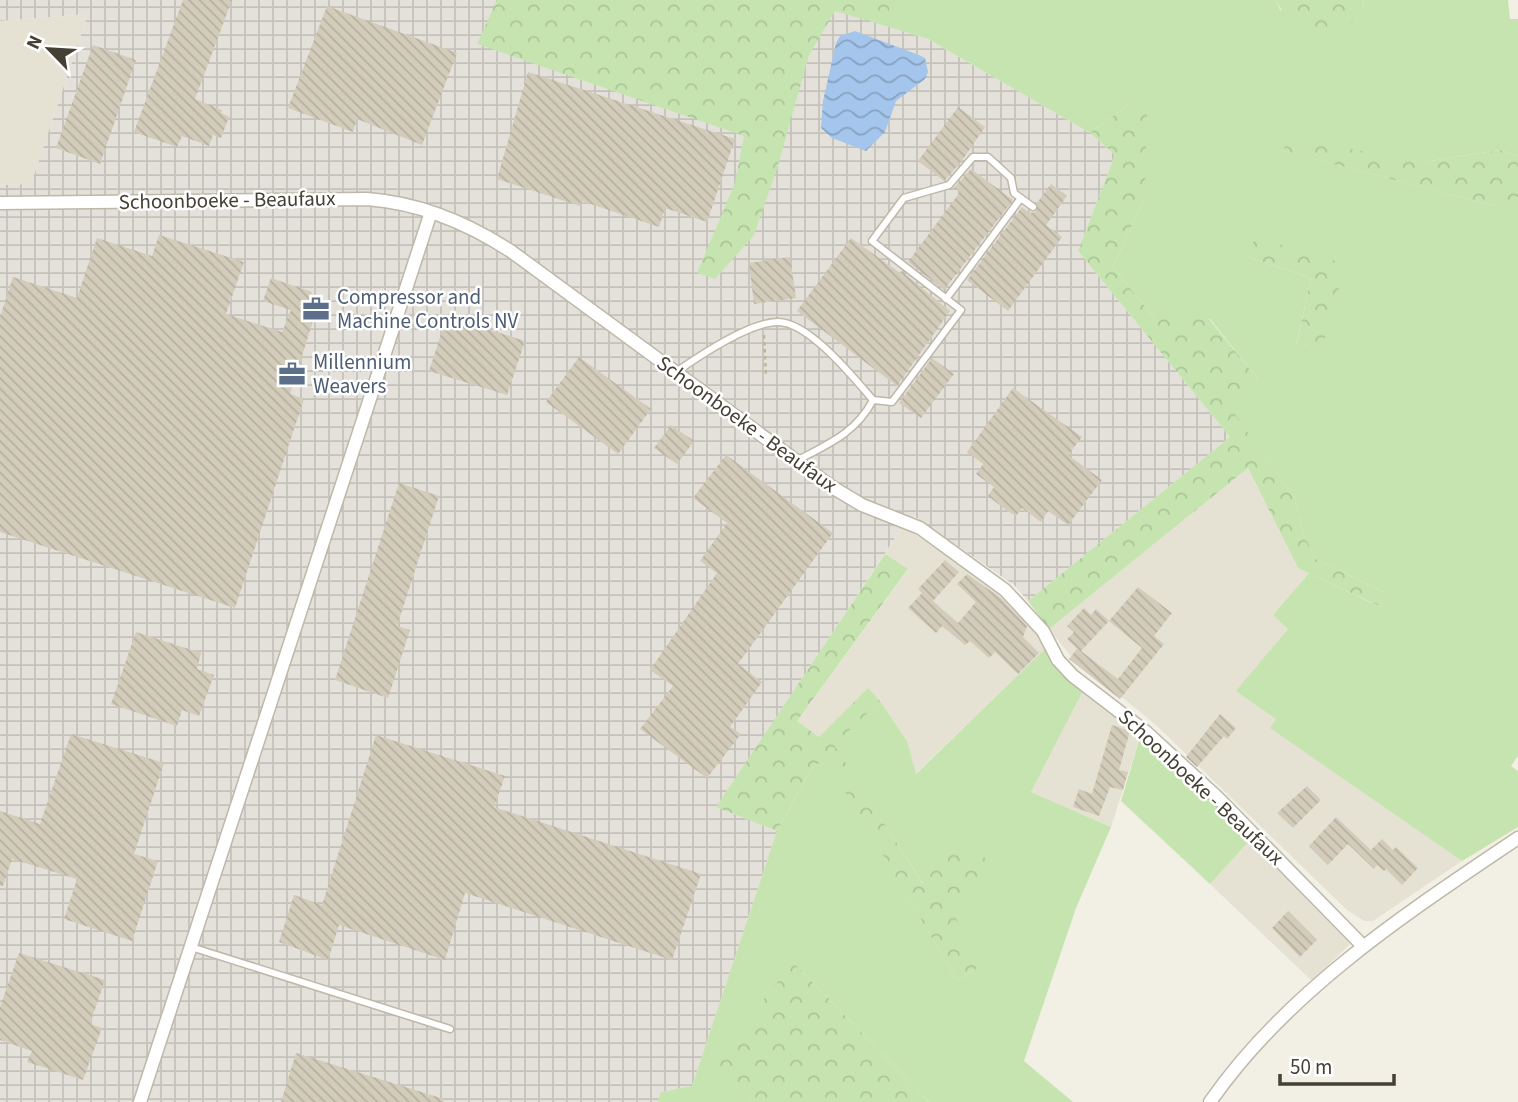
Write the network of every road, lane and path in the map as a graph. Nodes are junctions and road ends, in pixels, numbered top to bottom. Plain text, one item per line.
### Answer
1 (1021, 198) junction
2 (0, 203) edge
3 (1033, 207) dead end
4 (431, 212) junction
5 (946, 299) junction
6 (764, 327) junction
7 (676, 373) junction
8 (766, 377) dead end
9 (873, 400) junction
10 (796, 461) junction
11 (1518, 838) edge
12 (1363, 946) junction
13 (191, 947) junction
14 (450, 1029) dead end
15 (140, 1102) edge
16 (1210, 1102) edge

1 - 3 lane
1 - 5 lane
1 - 5 lane
2 - 4 street, Schoonboeke - Beaufaux
4 - 7 street, Schoonboeke - Beaufaux
4 - 13 street
5 - 9 lane
6 - 7 lane
6 - 8 path
6 - 9 lane
7 - 10 street, Schoonboeke - Beaufaux
9 - 10 lane
10 - 12 street, Schoonboeke - Beaufaux
11 - 12 street
12 - 16 street
13 - 14 lane
13 - 15 street

